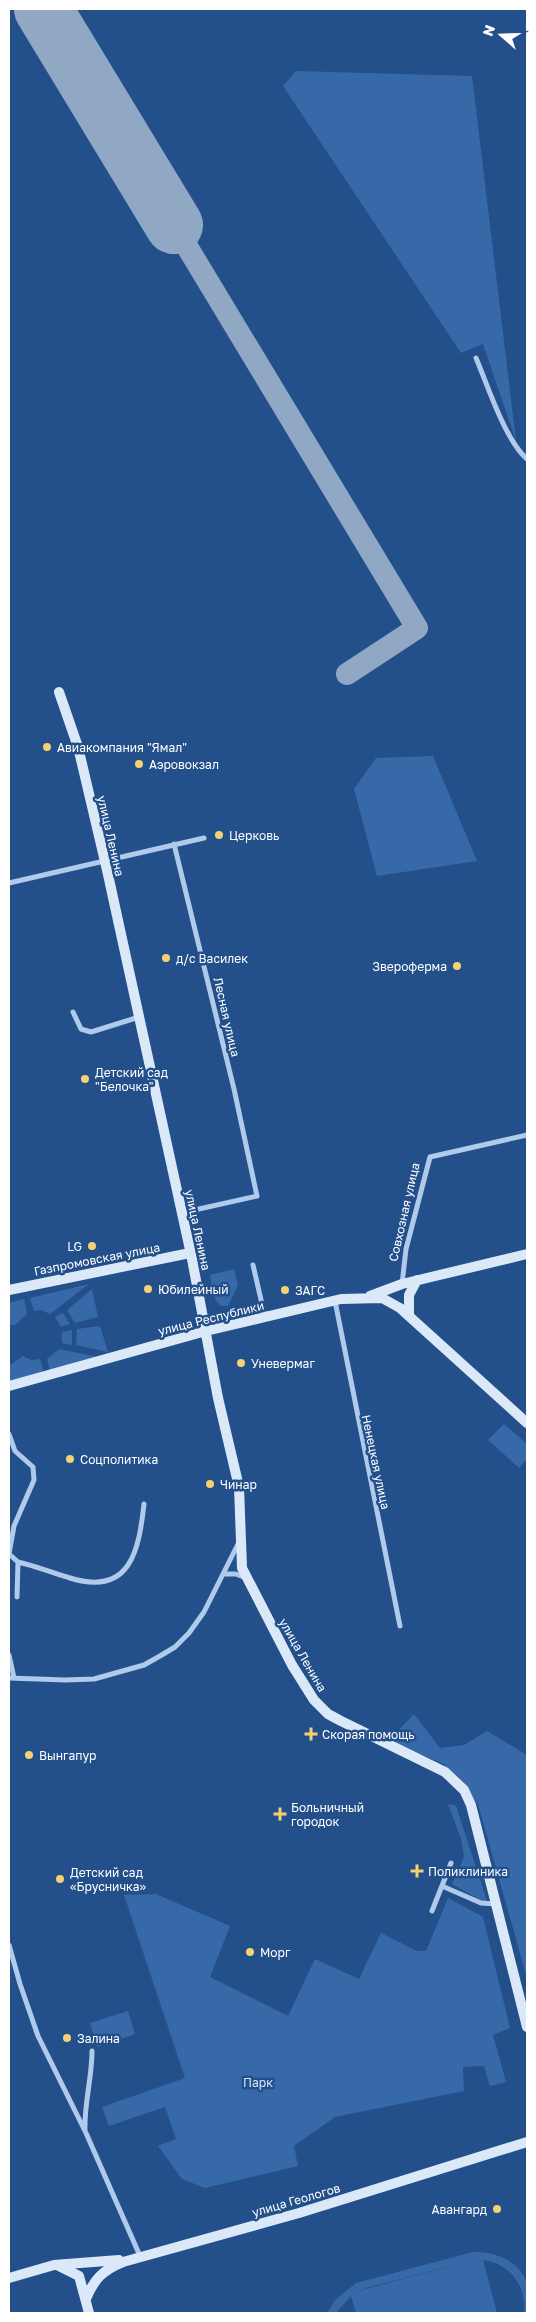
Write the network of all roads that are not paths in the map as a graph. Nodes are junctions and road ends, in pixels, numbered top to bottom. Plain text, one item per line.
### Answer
1 (476, 358) dead end
2 (527, 459) edge
3 (59, 692) dead end
4 (204, 838) dead end
5 (174, 844) junction
6 (105, 862) junction
7 (9, 883) edge
8 (73, 1012) dead end
9 (139, 1017) junction
10 (527, 1134) edge
11 (182, 1213) junction
12 (190, 1253) junction
13 (527, 1254) edge
14 (253, 1265) dead end
15 (417, 1280) junction
16 (402, 1284) junction
17 (9, 1290) edge
18 (364, 1298) junction
19 (334, 1301) junction
20 (409, 1316) junction
21 (265, 1317) junction
22 (206, 1331) junction
23 (9, 1386) edge
24 (527, 1423) edge
25 (9, 1434) edge
26 (144, 1504) dead end
27 (240, 1538) junction
28 (9, 1554) edge
29 (18, 1562) junction
30 (224, 1574) junction
31 (246, 1578) junction
32 (17, 1597) dead end
33 (400, 1626) dead end
34 (9, 1655) edge
35 (12, 1678) edge
36 (451, 1863) dead end
37 (442, 1886) junction
38 (497, 1904) junction
39 (432, 1912) dead end
40 (9, 1945) edge
41 (527, 2027) edge
42 (92, 2051) dead end
43 (86, 2133) junction
44 (527, 2142) edge
45 (137, 2257) junction
46 (54, 2265) junction
47 (9, 2278) edge
48 (86, 2299) junction
49 (89, 2313) edge

1 - 2 street
3 - 6 street, улица Ленина
4 - 5 street
5 - 6 street
5 - 11 street, Лесная улица
6 - 7 street
6 - 9 street, улица Ленина
8 - 9 street
9 - 11 street, улица Ленина
10 - 16 street, Совхозная улица
11 - 12 street, улица Ленина
12 - 17 street, Газпромовская улица
12 - 22 street, улица Ленина
13 - 15 street
14 - 21 street
15 - 16 street
15 - 20 street
16 - 18 street
18 - 19 street, улица Республики
18 - 20 street, улица Республики
19 - 21 street, улица Республики
19 - 33 street, Ненецкая улица
20 - 24 street, улица Республики
21 - 22 street, улица Республики
22 - 23 street, улица Республики
22 - 27 street, улица Ленина
25 - 28 street
26 - 29 street
27 - 30 street, улица Ленина
27 - 31 street, улица Ленина
28 - 29 street
29 - 32 street
30 - 31 street
30 - 35 street, улица Ленина
31 - 38 street, улица Ленина
34 - 35 street
36 - 37 street
37 - 38 street
37 - 39 street
38 - 41 street, улица Ленина
40 - 43 street
42 - 43 street
43 - 45 street
44 - 45 street, улица Геологов
45 - 46 street
45 - 48 street, улица Геологов
46 - 47 street
46 - 48 street
48 - 49 street

